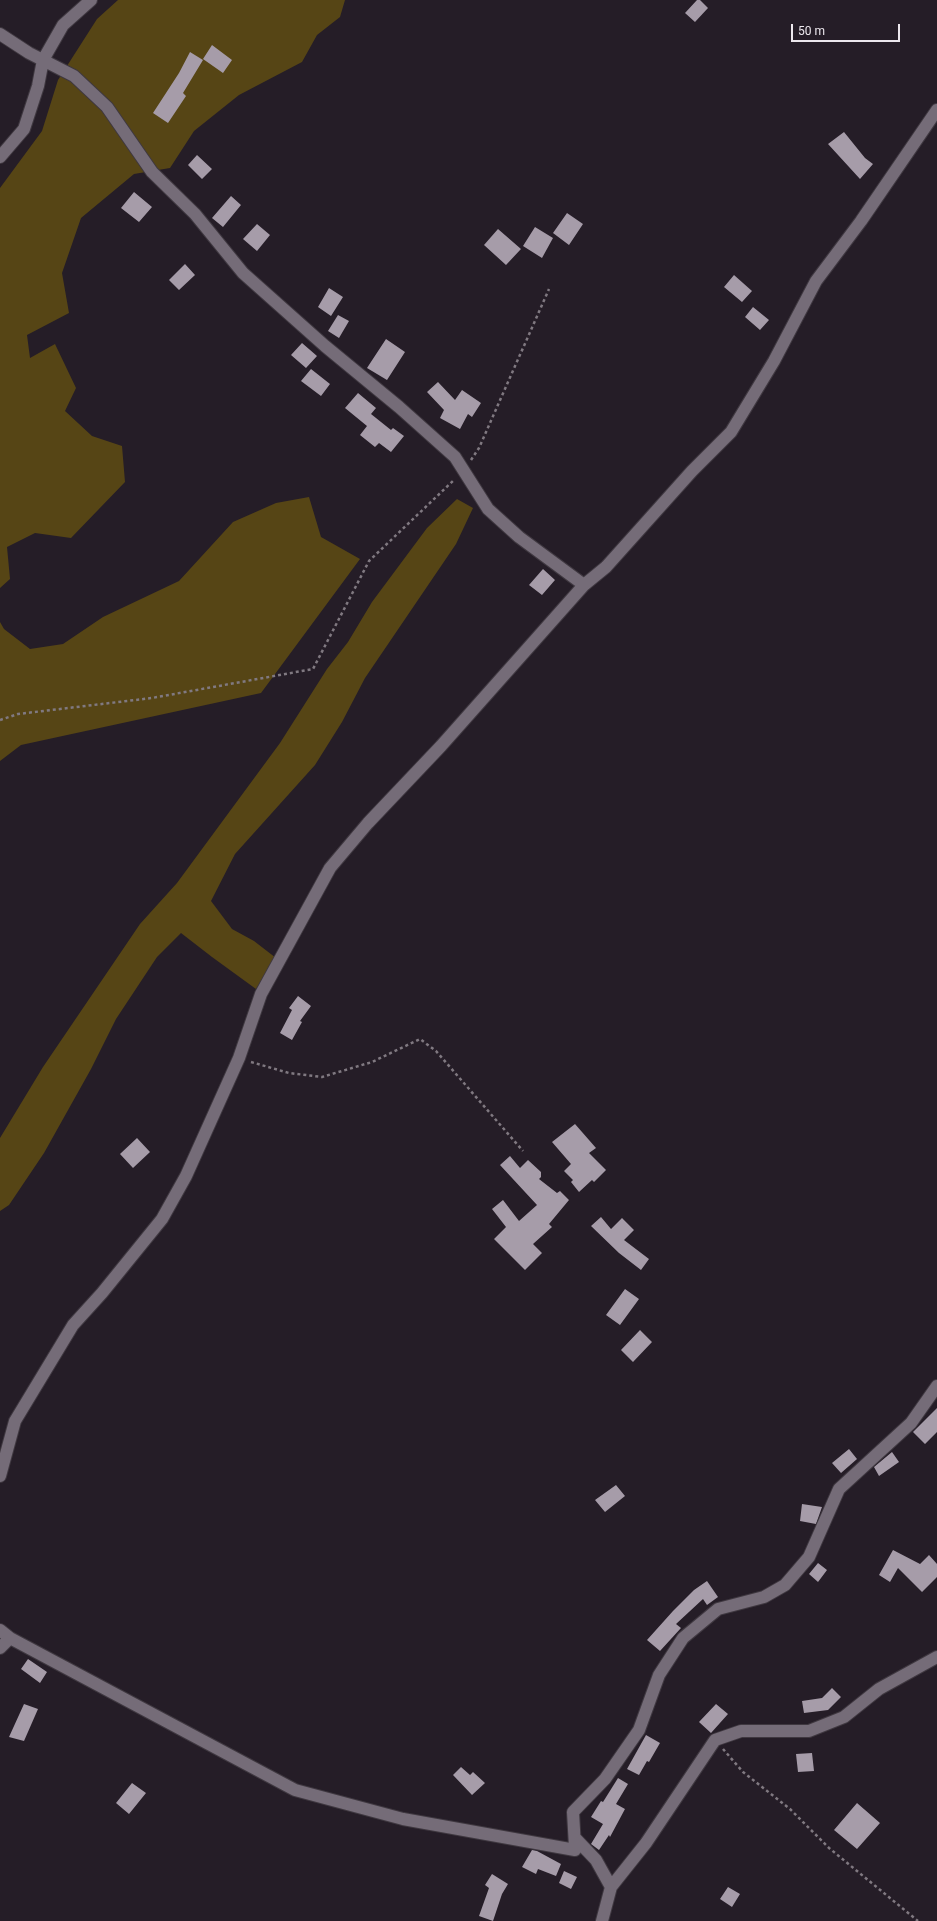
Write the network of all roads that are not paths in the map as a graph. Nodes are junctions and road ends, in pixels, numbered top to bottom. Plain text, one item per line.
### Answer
1 (91, 0) edge
2 (0, 34) edge
3 (43, 60) junction
4 (937, 110) edge
5 (0, 157) edge
6 (584, 585) junction
7 (937, 1386) edge
8 (0, 1476) edge
9 (0, 1630) edge
10 (10, 1638) junction
11 (0, 1648) edge
12 (937, 1658) edge
13 (575, 1850) junction
14 (611, 1887) junction
15 (602, 1921) edge

1 - 3 street
2 - 3 street
3 - 5 street
3 - 6 street
4 - 6 street
6 - 8 street
7 - 13 street
9 - 10 street
10 - 11 street
10 - 13 street
12 - 14 street
13 - 14 street
14 - 15 street

